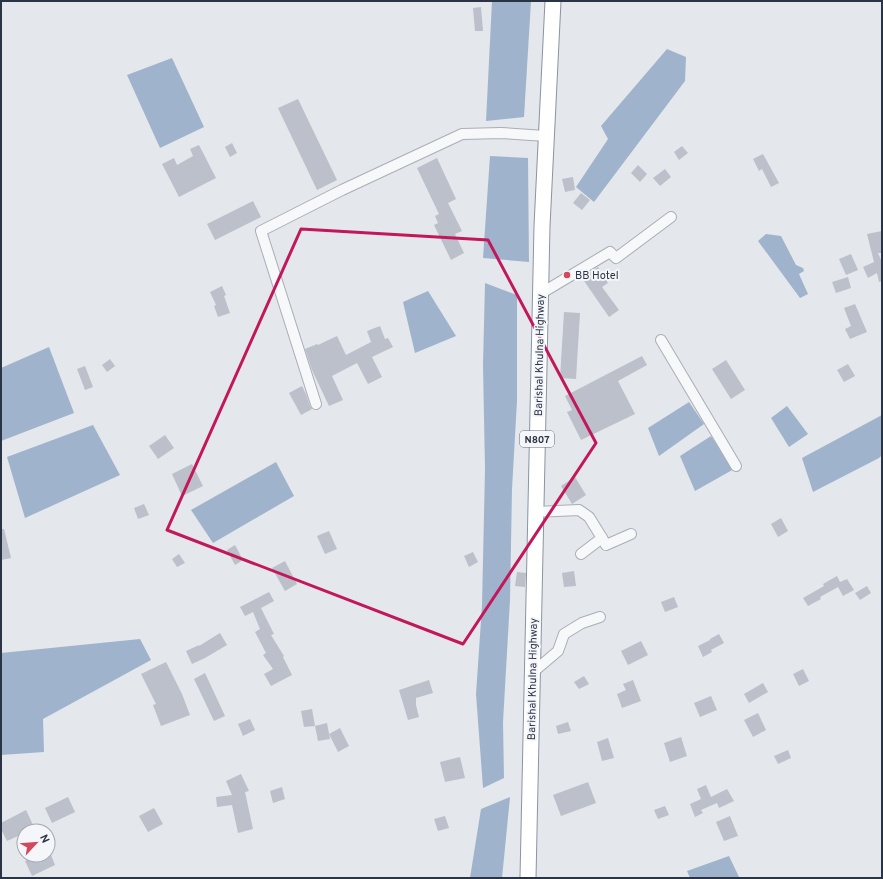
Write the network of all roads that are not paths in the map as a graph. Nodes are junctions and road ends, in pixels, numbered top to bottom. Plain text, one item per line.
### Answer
1 (553, 1) edge
2 (546, 136) junction
3 (671, 217) dead end
4 (540, 294) junction
5 (661, 340) dead end
6 (316, 404) dead end
7 (736, 466) dead end
8 (535, 512) junction
9 (631, 534) dead end
10 (602, 538) junction
11 (581, 554) dead end
12 (600, 617) dead end
13 (532, 673) junction
14 (528, 878) edge

1 - 2 highway, Barishal Khulna Highway / N807
2 - 4 highway, Barishal Khulna Highway / N807
2 - 6 street
3 - 4 street
4 - 8 highway, Barishal Khulna Highway / N807
5 - 7 street
8 - 10 street
8 - 13 highway, Barishal Khulna Highway / N807
9 - 10 street
10 - 11 street
12 - 13 street
13 - 14 highway, Barishal Khulna Highway / N807

